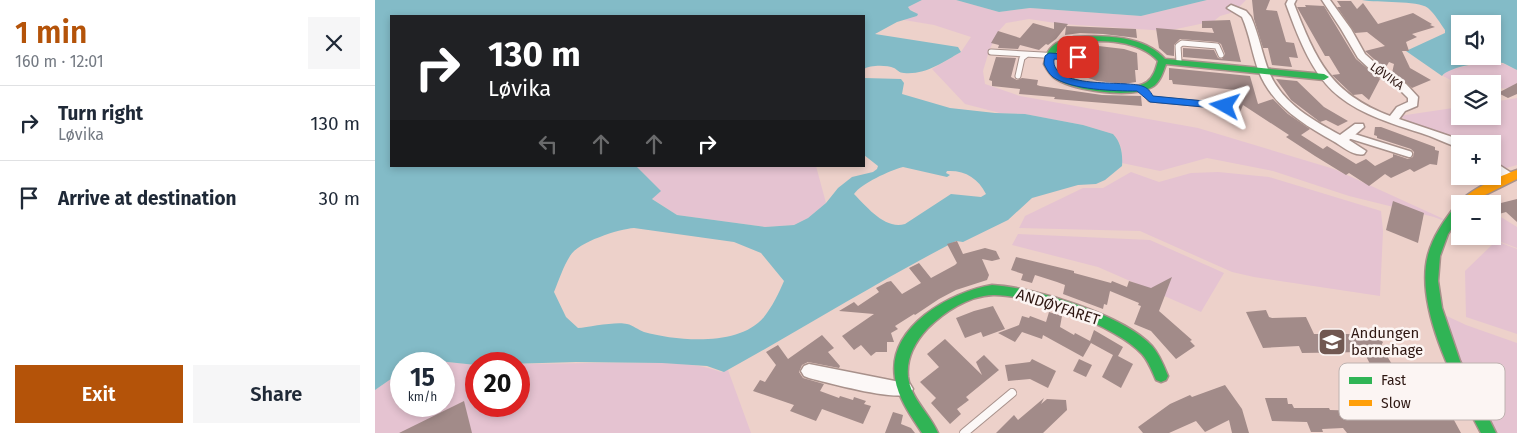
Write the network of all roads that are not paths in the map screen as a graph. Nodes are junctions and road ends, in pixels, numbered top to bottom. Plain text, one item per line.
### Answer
1 (1293, 0) edge
2 (1326, 0) edge
3 (1231, 8) dead end
4 (991, 52) dead end
5 (1026, 55) junction
6 (1221, 55) dead end
7 (1049, 56) junction
8 (1078, 57) dead end
9 (1161, 61) junction
10 (1179, 62) junction
11 (1264, 70) junction
12 (1018, 76) dead end
13 (1324, 77) junction
14 (1139, 88) junction
15 (1225, 106) dead end
16 (1392, 120) junction
17 (1359, 127) dead end
18 (1344, 137) junction
19 (1451, 141) edge
20 (1360, 151) dead end
21 (1409, 154) dead end
22 (1501, 169) edge
23 (1513, 176) edge
24 (1475, 195) edge
25 (1451, 219) edge
26 (1455, 363) edge
27 (809, 371) dead end
28 (1161, 376) dead end
29 (905, 389) junction
30 (1012, 393) dead end
31 (1483, 420) edge
32 (931, 433) edge
33 (965, 433) edge
34 (1489, 433) edge

1 - 13 street
2 - 16 street, LØVIKA
3 - 11 street
4 - 5 lane
5 - 7 lane
5 - 12 lane
6 - 10 lane
7 - 8 lane
7 - 9 street
7 - 14 street
9 - 10 street
9 - 14 street
10 - 11 street
11 - 13 street
11 - 18 street
13 - 16 street
14 - 15 lane
16 - 19 street
17 - 18 street
18 - 20 street
18 - 21 lane
22 - 23 street
23 - 24 street
25 - 26 street
27 - 29 street
28 - 29 street, ANDØYFARET
29 - 32 street, ANDØYFARET
30 - 33 lane
31 - 34 street

